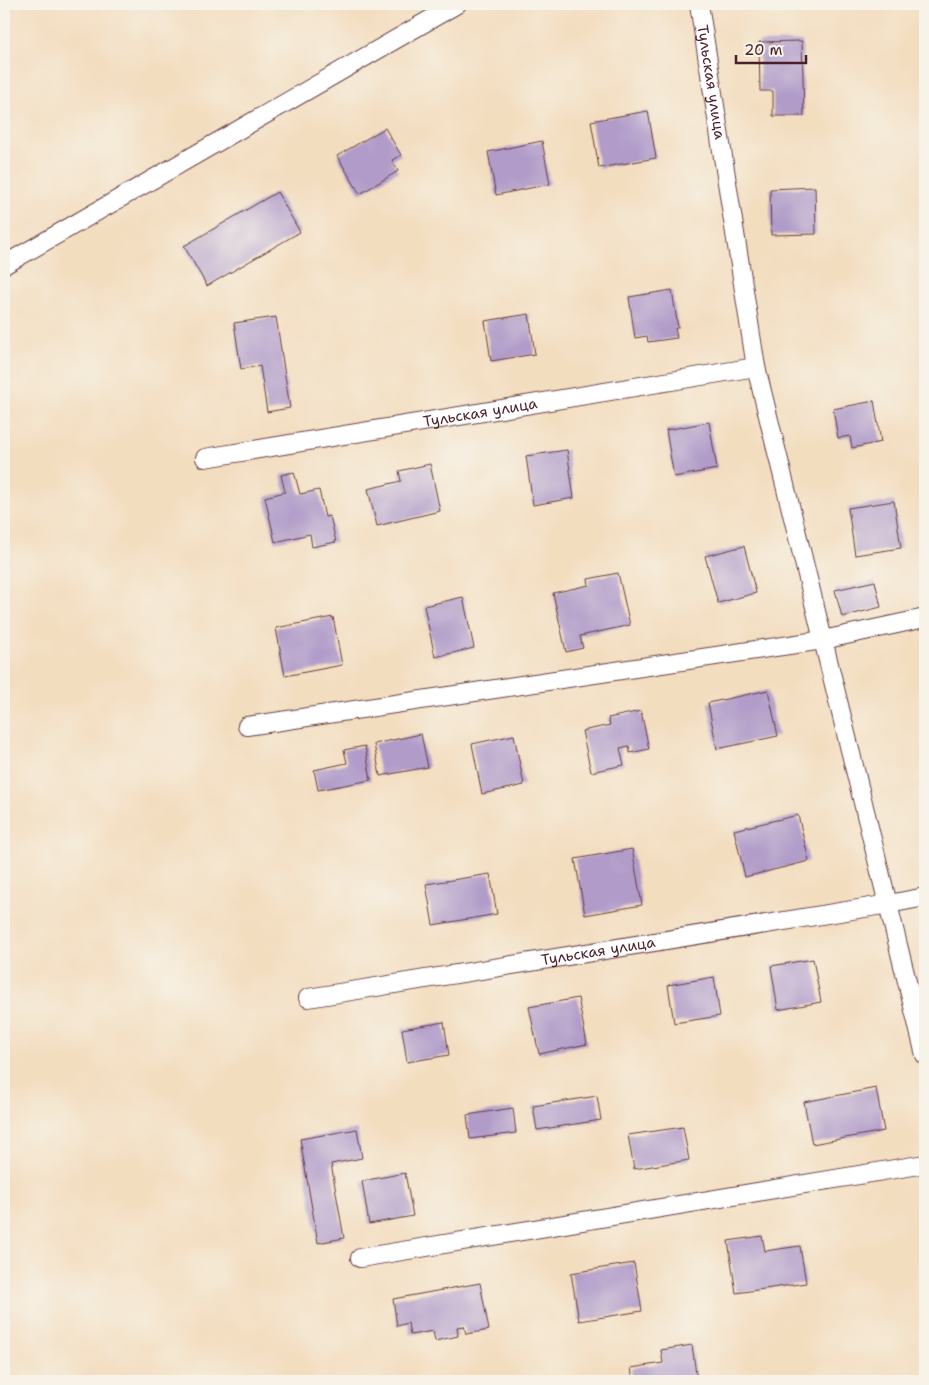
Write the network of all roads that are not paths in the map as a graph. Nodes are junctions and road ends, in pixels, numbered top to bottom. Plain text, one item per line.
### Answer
1 (457, 4) edge
2 (699, 4) edge
3 (4, 265) edge
4 (756, 367) junction
5 (205, 458) dead end
6 (925, 618) edge
7 (823, 640) junction
8 (247, 726) dead end
9 (925, 897) edge
10 (889, 904) junction
11 (308, 998) dead end
12 (925, 1055) edge
13 (925, 1164) edge
14 (360, 1258) dead end

1 - 3 street
2 - 4 street, Тульская улица
4 - 5 street, Тульская улица
4 - 7 street, Тульская улица
6 - 7 street
7 - 8 street
7 - 10 street, Тульская улица
9 - 10 street, Тульская улица
10 - 11 street, Тульская улица
10 - 12 street, Тульская улица
13 - 14 street

